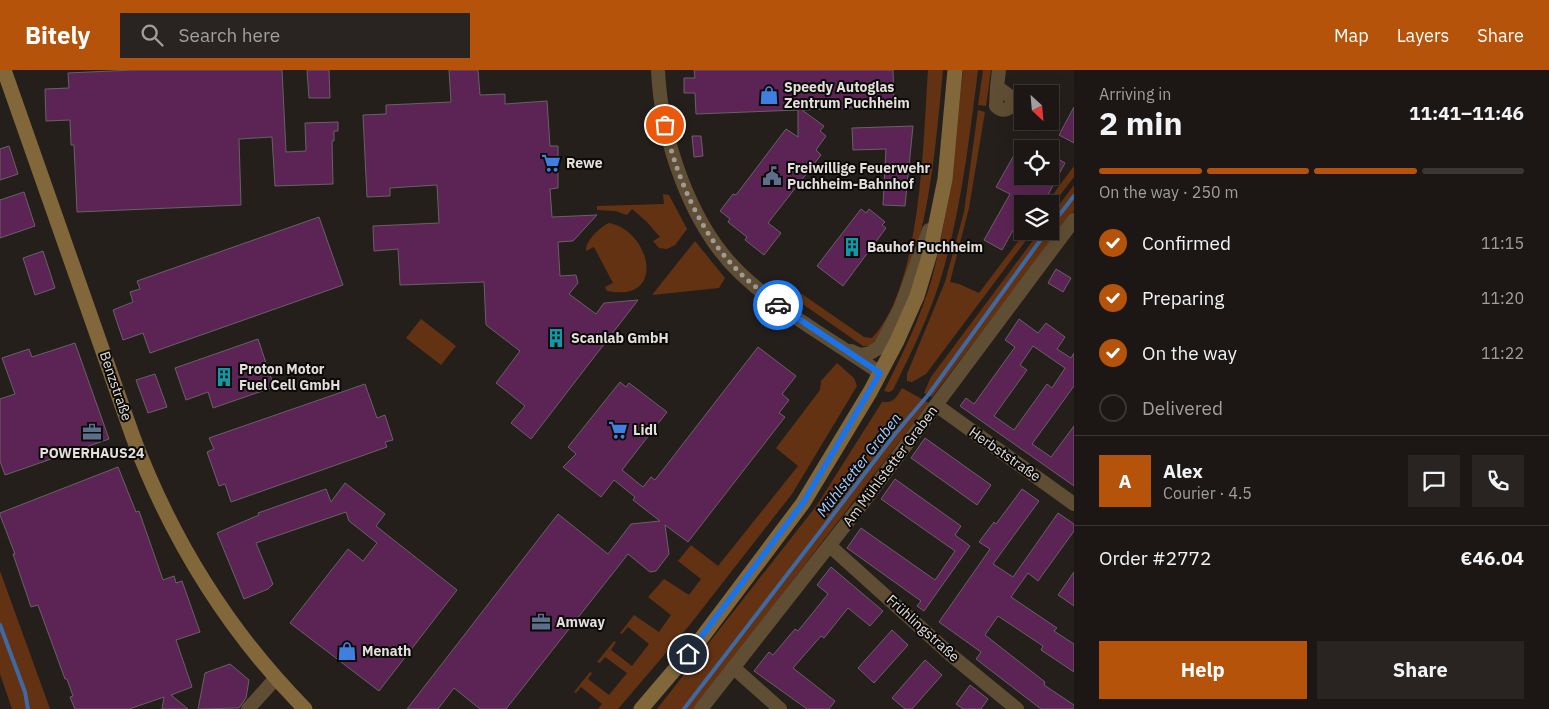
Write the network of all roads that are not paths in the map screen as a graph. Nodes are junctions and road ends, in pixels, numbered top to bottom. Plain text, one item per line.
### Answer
1 (4, 70) edge
2 (658, 70) edge
3 (955, 70) edge
4 (999, 70) edge
5 (997, 87) dead end
6 (945, 180) junction
7 (1074, 220) edge
8 (846, 350) junction
9 (880, 373) junction
10 (936, 404) junction
11 (1074, 504) edge
12 (830, 546) junction
13 (734, 668) junction
14 (276, 678) junction
15 (248, 709) edge
16 (306, 709) edge
17 (641, 709) edge
18 (701, 709) edge
19 (780, 709) edge
20 (1017, 709) edge

1 - 14 street, Benzstraße
2 - 8 street
3 - 6 street
4 - 5 street
6 - 8 street
6 - 9 street
7 - 10 street, Am Mühlstetter Graben
8 - 9 street
9 - 17 street
10 - 11 street, Herbststraße
10 - 12 street, Am Mühlstetter Graben
12 - 13 street, Am Mühlstetter Graben
12 - 20 street, Frühlingstraße
13 - 18 street, Am Mühlstetter Graben
13 - 19 street
14 - 15 street
14 - 16 street, Benzstraße

